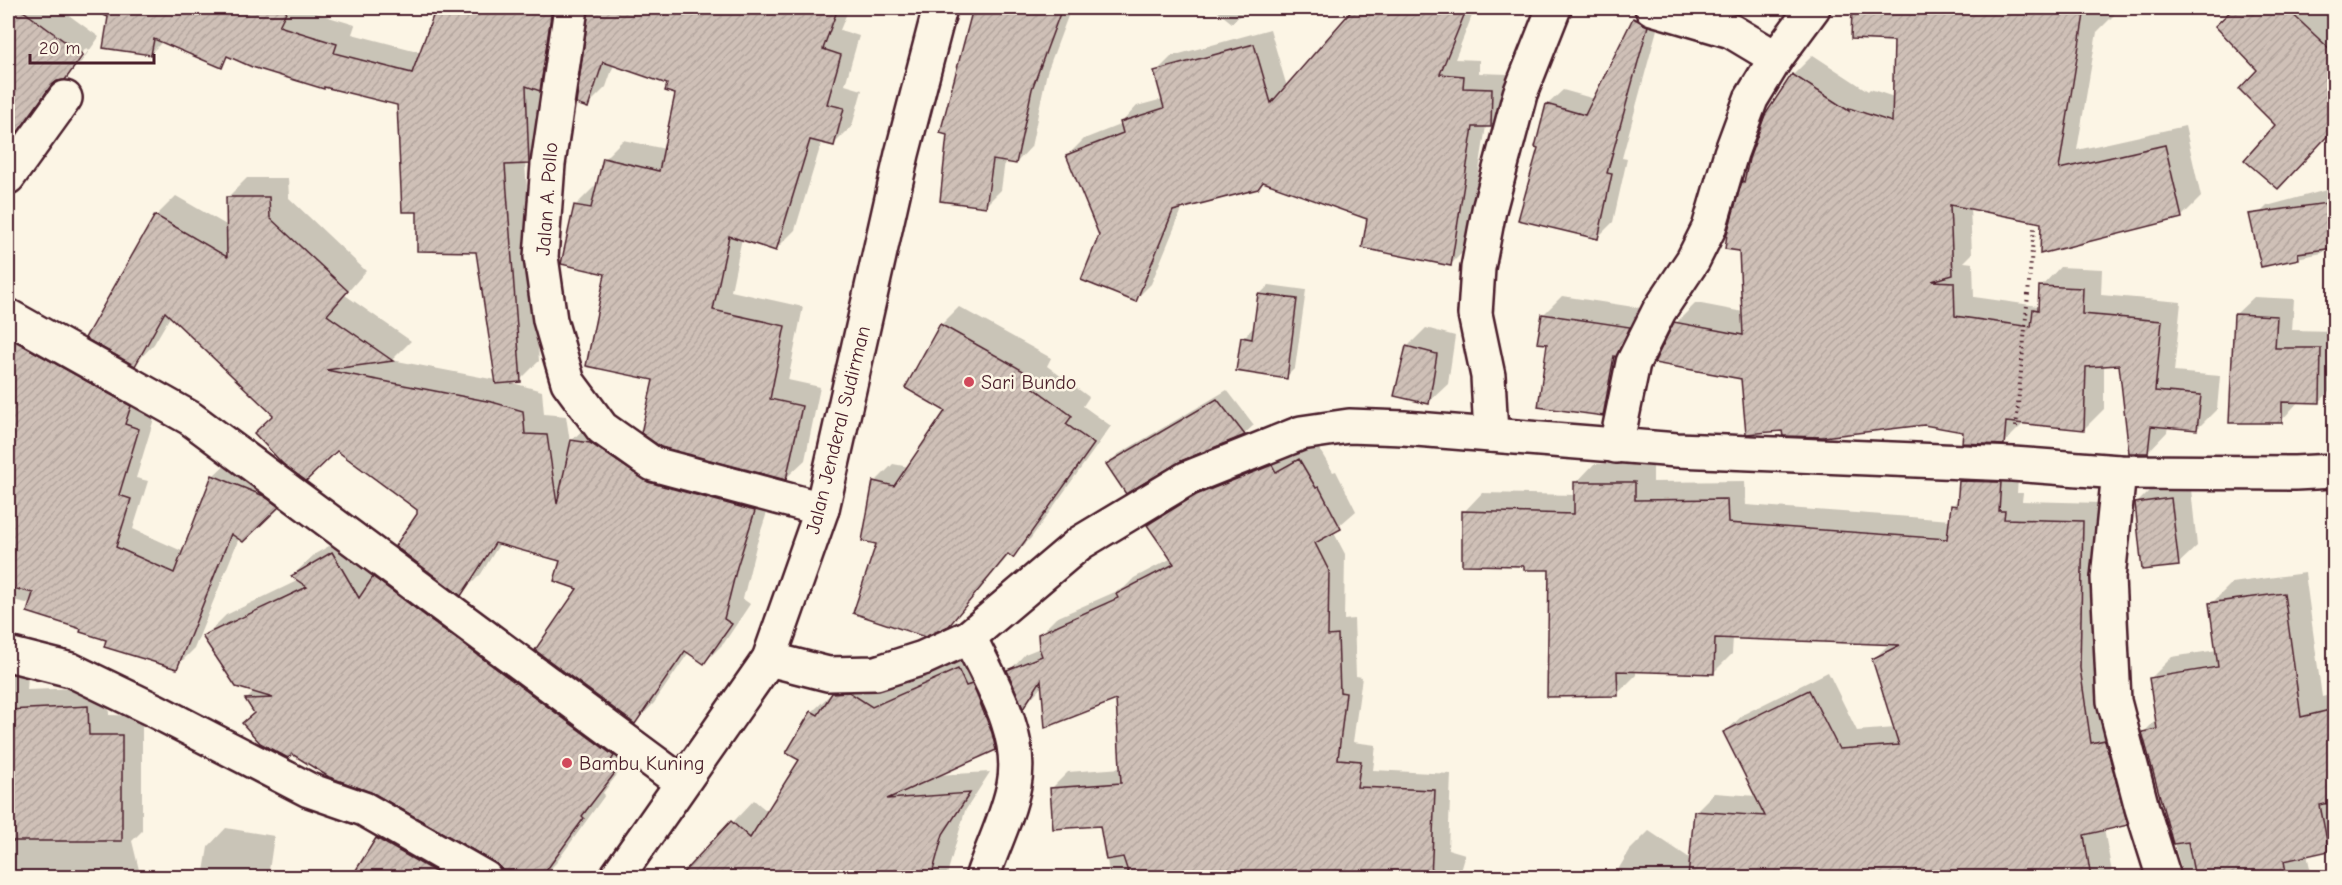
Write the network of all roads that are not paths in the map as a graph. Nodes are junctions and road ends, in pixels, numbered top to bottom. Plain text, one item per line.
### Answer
1 (571, 8) edge
2 (940, 8) edge
3 (1554, 8) edge
4 (1652, 8) edge
5 (1813, 8) edge
6 (1776, 58) junction
7 (66, 98) dead end
8 (8, 177) edge
9 (8, 316) edge
10 (1491, 435) junction
11 (1616, 446) junction
12 (2334, 471) edge
13 (2119, 472) junction
14 (822, 509) junction
15 (969, 637) junction
16 (8, 654) edge
17 (769, 659) junction
18 (681, 782) junction
19 (485, 878) edge
20 (616, 878) edge
21 (982, 878) edge
22 (2164, 878) edge

1 - 14 street, Jalan A. Pollo
2 - 14 street, Jalan Jenderal Sudirman
3 - 10 street
4 - 6 street
5 - 6 street
6 - 11 street
7 - 8 street
9 - 18 street
10 - 11 street
10 - 15 street
11 - 13 street
12 - 13 street
13 - 22 street
14 - 17 street, Jalan Jenderal Sudirman
15 - 17 street
15 - 21 street
16 - 19 street
17 - 18 street, Jalan Jenderal Sudirman
18 - 20 street, Jalan Jenderal Sudirman

